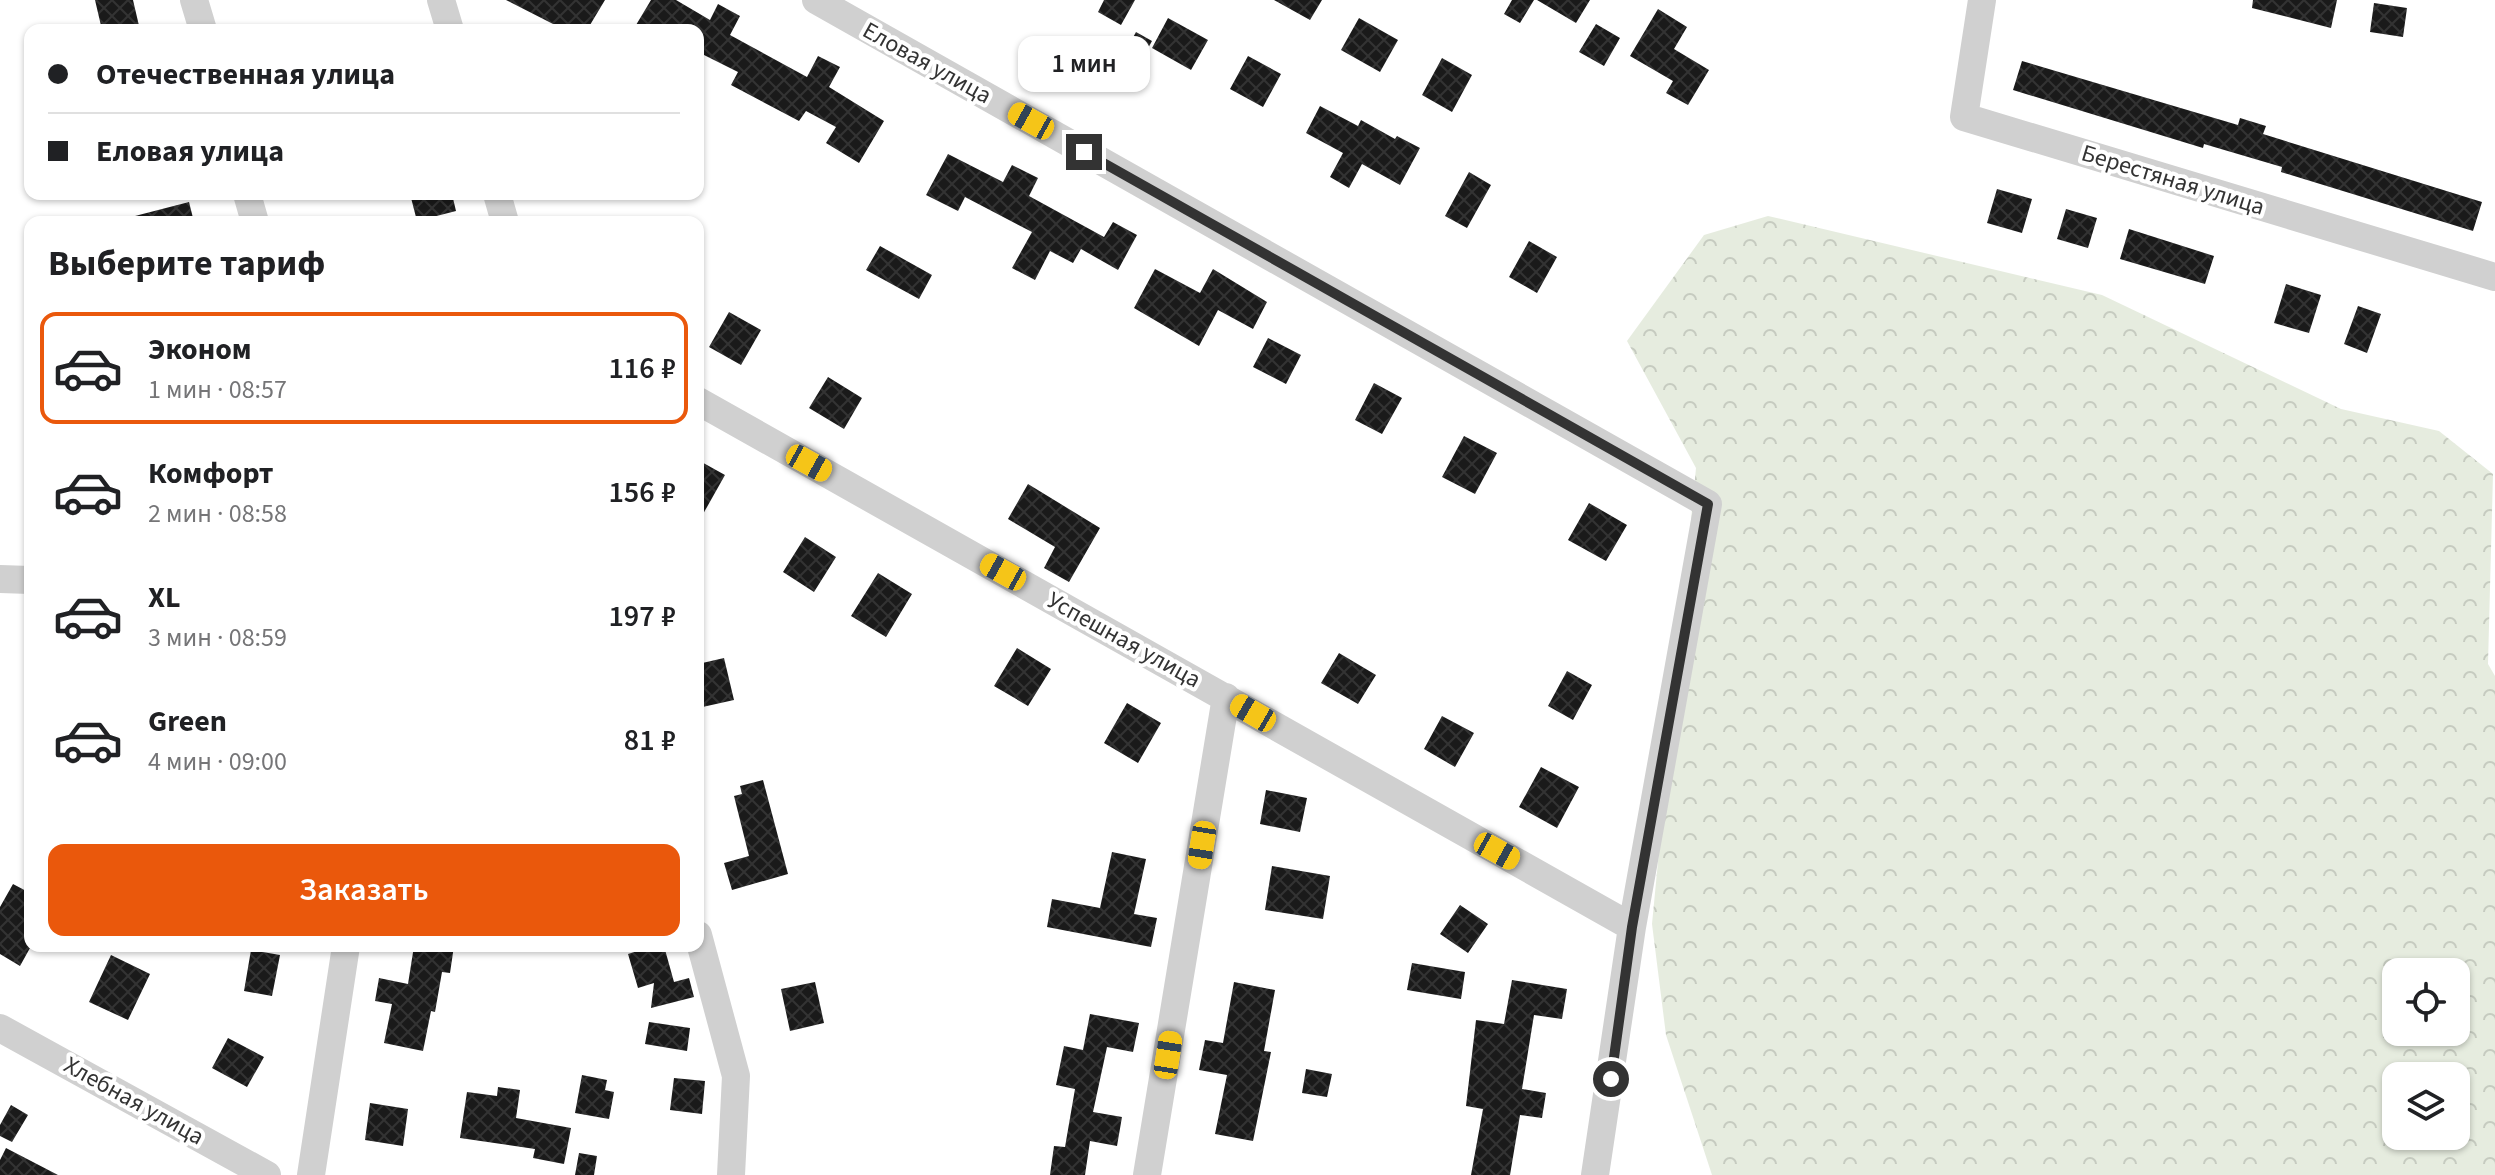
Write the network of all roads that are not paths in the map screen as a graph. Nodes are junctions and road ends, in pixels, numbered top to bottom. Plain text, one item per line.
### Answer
1 (194, 0) edge
2 (441, 0) edge
3 (816, 0) edge
4 (1982, 0) edge
5 (201, 24) edge
6 (448, 24) edge
7 (2495, 277) edge
8 (704, 404) edge
9 (0, 579) edge
10 (24, 580) edge
11 (1226, 697) junction
12 (1632, 927) junction
13 (345, 952) edge
14 (703, 952) edge
15 (0, 1028) edge
16 (267, 1175) edge
17 (311, 1175) edge
18 (731, 1175) edge
19 (1147, 1175) edge
20 (1595, 1175) edge

1 - 5 street
2 - 6 street
3 - 12 street, Еловая улица
4 - 7 street, Берестяная улица
8 - 11 street, Успешная улица
9 - 10 street
11 - 12 street, Успешная улица
11 - 19 street
12 - 20 street
13 - 17 street
14 - 18 street
15 - 16 street, Хлебная улица

